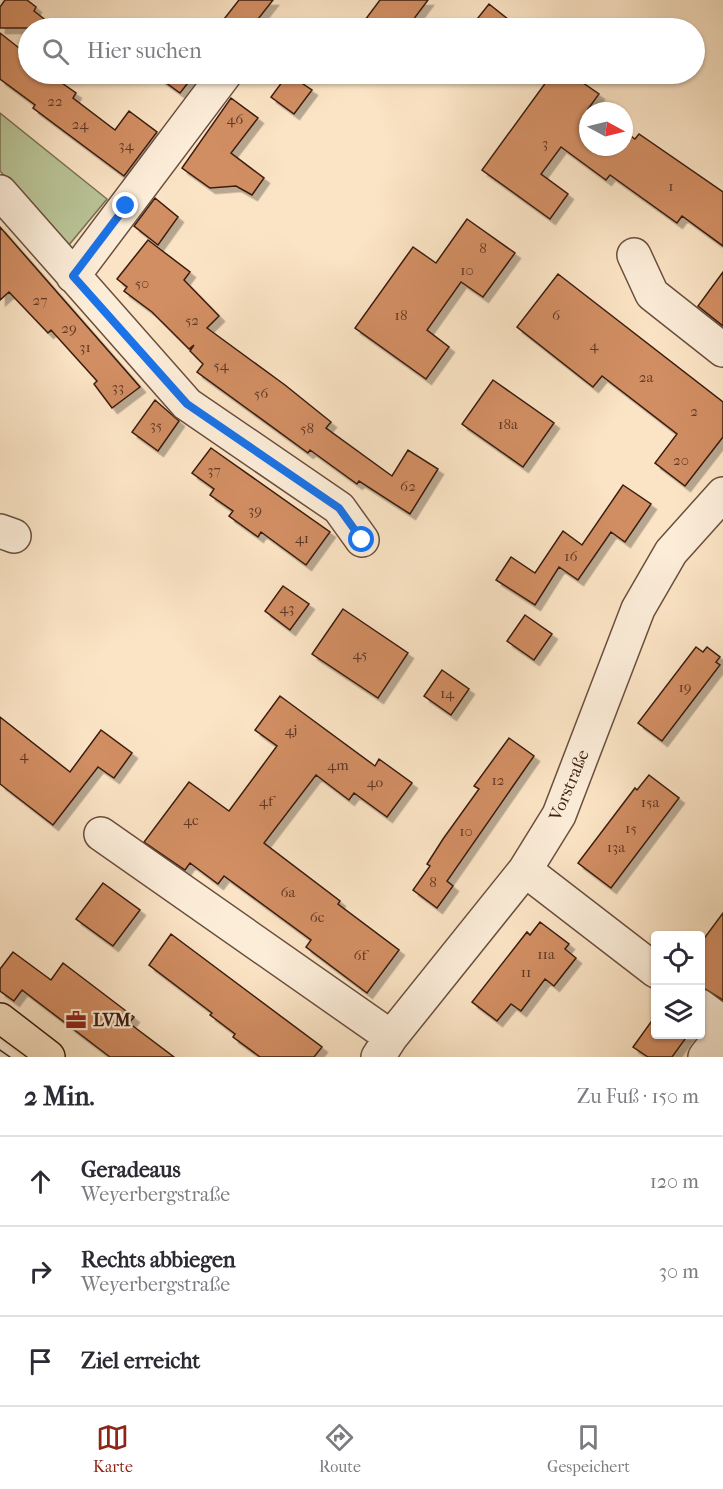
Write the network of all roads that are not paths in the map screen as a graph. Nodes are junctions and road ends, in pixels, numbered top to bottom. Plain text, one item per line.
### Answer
1 (217, 84) edge
2 (0, 192) edge
3 (634, 255) dead end
4 (73, 276) junction
5 (723, 350) edge
6 (723, 494) edge
7 (362, 540) dead end
8 (101, 834) dead end
9 (525, 870) junction
10 (651, 967) edge
11 (705, 1010) edge
12 (0, 1020) edge
13 (723, 1023) edge
14 (723, 1033) edge
15 (0, 1043) edge
16 (385, 1047) edge
17 (19, 1057) edge
18 (48, 1057) edge
19 (705, 1057) edge

1 - 4 street
2 - 4 street
3 - 5 street
4 - 7 street
6 - 9 street, Vorstraße
8 - 16 street
9 - 10 street
9 - 16 street, Vorstraße
11 - 13 street
12 - 18 main road
14 - 19 street
15 - 17 street

